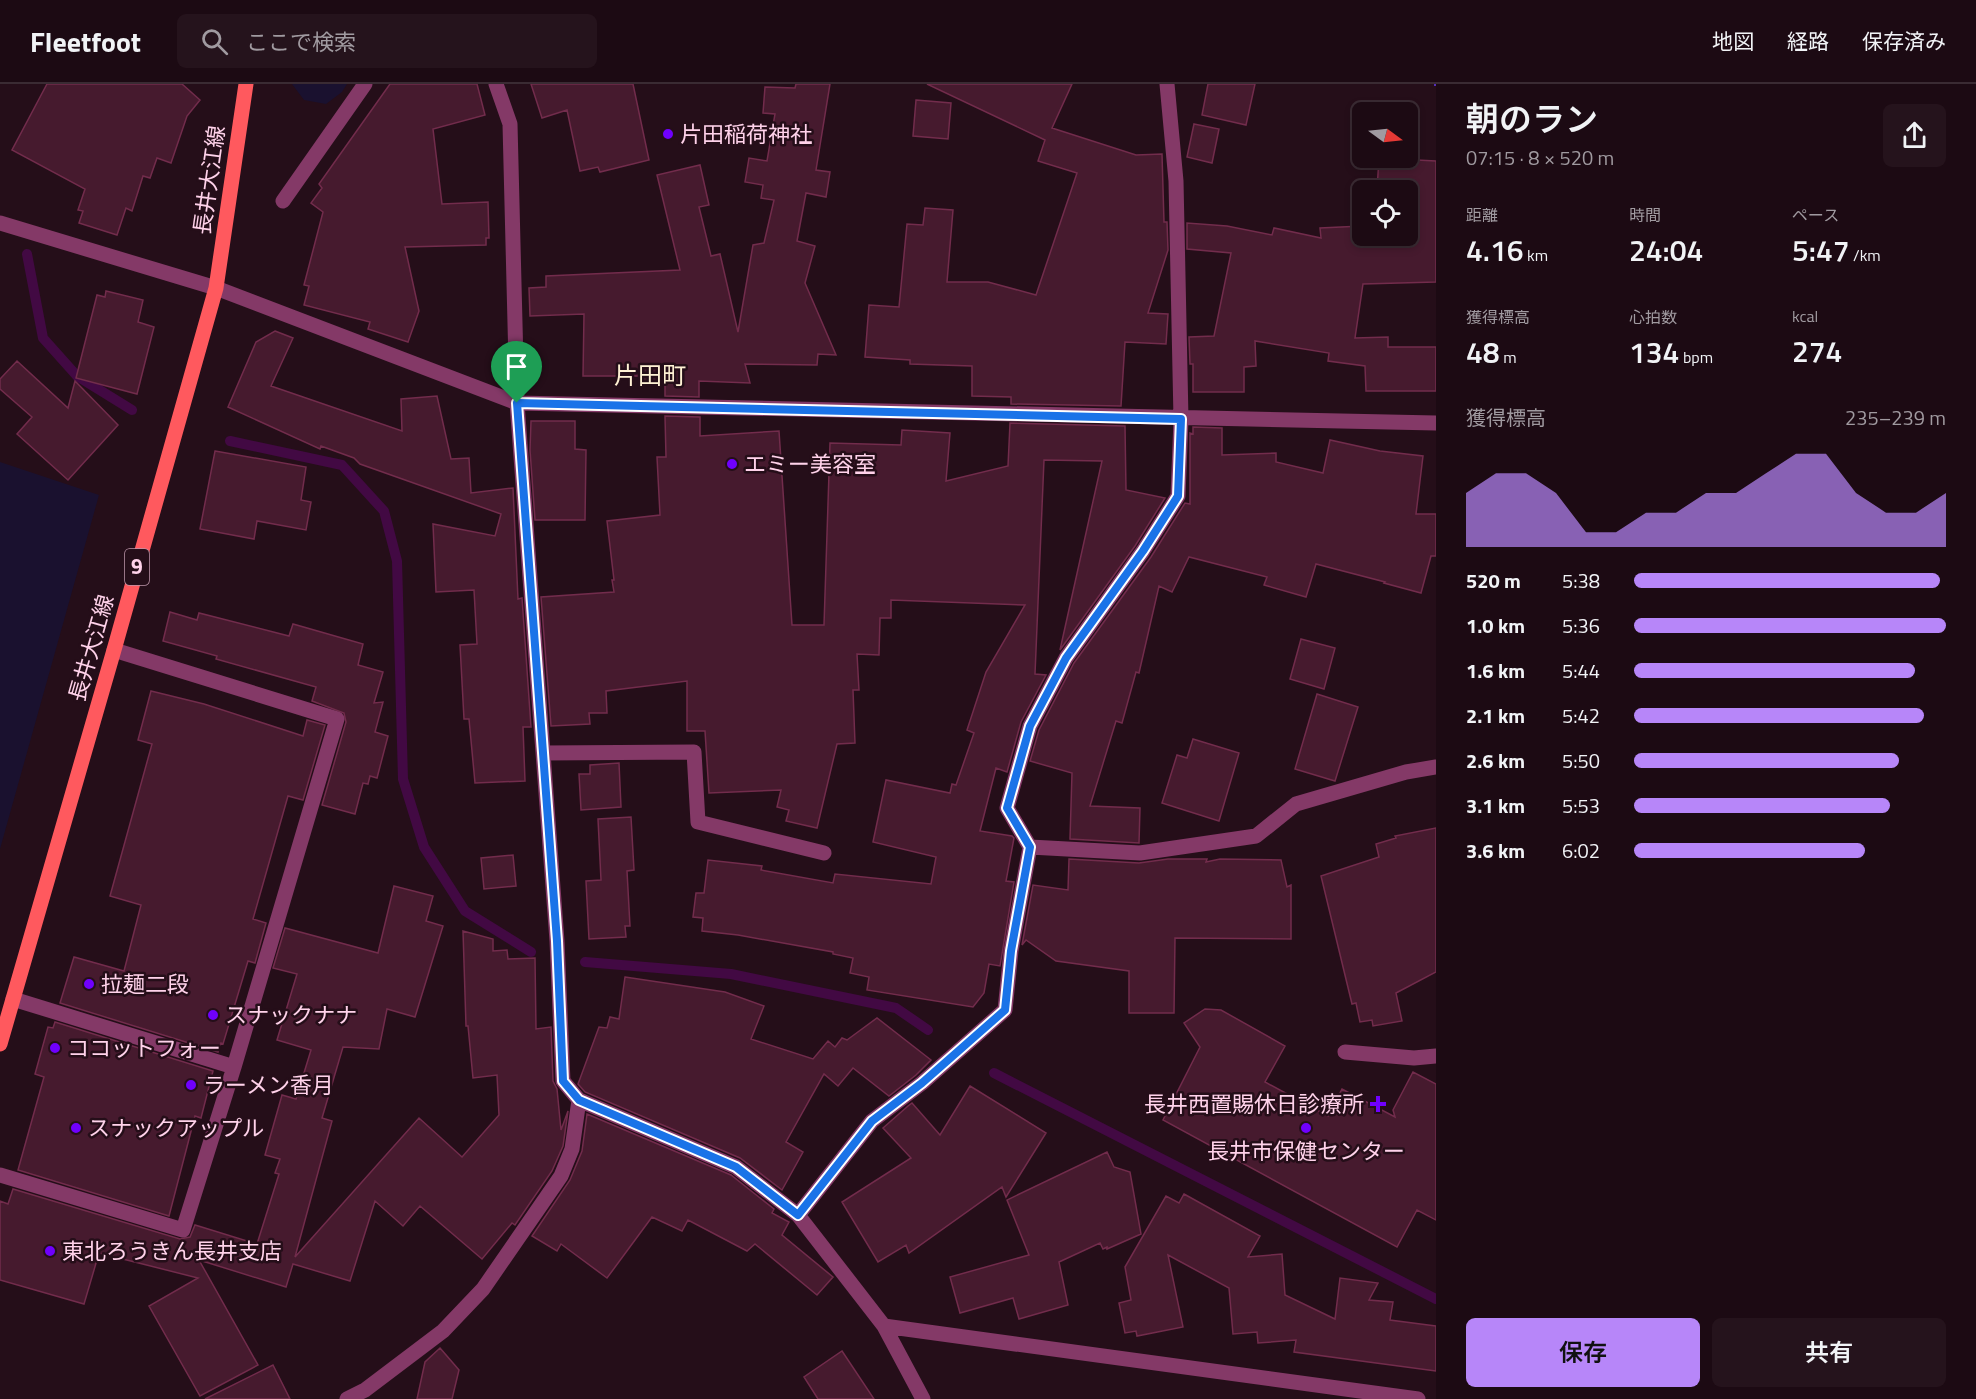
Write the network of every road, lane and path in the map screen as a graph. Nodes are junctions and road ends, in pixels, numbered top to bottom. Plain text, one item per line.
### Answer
1 (246, 84) edge
2 (365, 84) edge
3 (496, 84) edge
4 (1167, 84) edge
5 (283, 201) dead end
6 (0, 223) edge
7 (216, 288) junction
8 (517, 403) junction
9 (1181, 419) junction
10 (1436, 423) edge
11 (114, 650) junction
12 (543, 753) junction
13 (1436, 767) edge
14 (1030, 847) junction
15 (824, 853) dead end
16 (13, 999) junction
17 (0, 1044) edge
18 (1345, 1052) dead end
19 (1436, 1056) edge
20 (234, 1067) junction
21 (579, 1100) junction
22 (0, 1175) edge
23 (798, 1215) junction
24 (884, 1326) junction
25 (347, 1399) edge
26 (923, 1399) edge
27 (1418, 1399) edge

1 - 7 main road, 長井大江線 / 9
2 - 5 street
3 - 8 street
4 - 9 street
6 - 7 street
7 - 8 street
7 - 11 main road, 長井大江線 / 9
8 - 9 street
8 - 12 street
9 - 10 street
9 - 14 street
11 - 16 main road, 長井大江線 / 9
11 - 20 street
12 - 15 street
12 - 21 street
13 - 14 street
14 - 23 street
16 - 17 main road, 長井大江線 / 9
16 - 20 street
18 - 19 street
20 - 22 street
21 - 23 street
21 - 25 street
23 - 24 street
24 - 26 street
24 - 27 street

